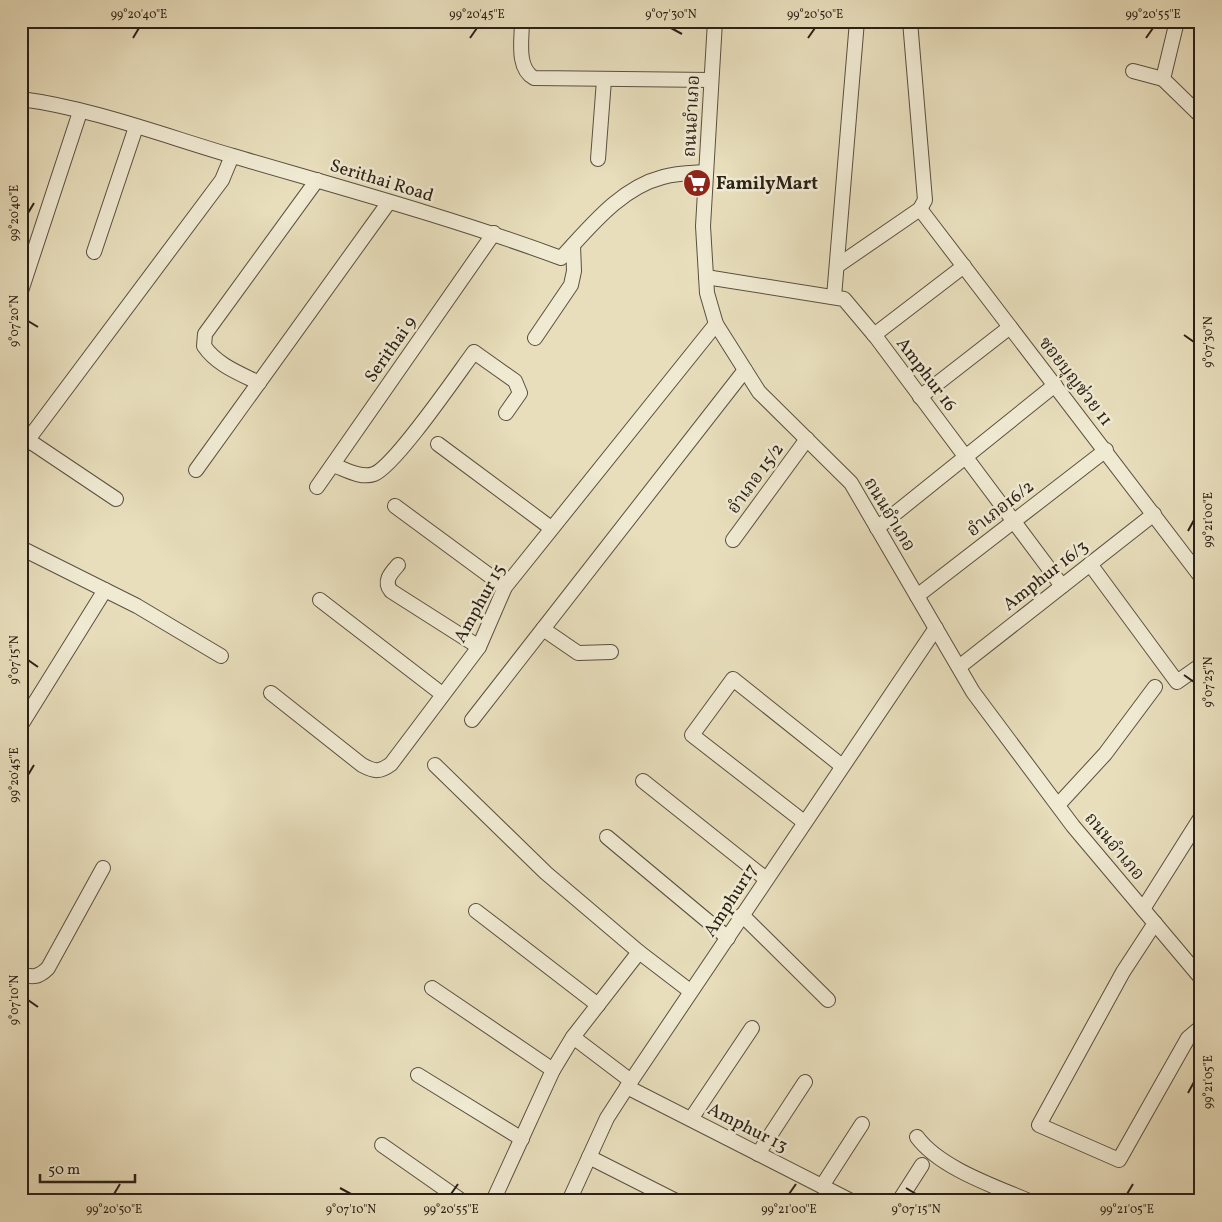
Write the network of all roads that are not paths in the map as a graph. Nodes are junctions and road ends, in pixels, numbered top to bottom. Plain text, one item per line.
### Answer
1 (522, 21) edge
2 (715, 21) edge
3 (857, 21) edge
4 (910, 21) edge
5 (1177, 21) edge
6 (1133, 71) dead end
7 (1163, 79) junction
8 (604, 80) junction
9 (712, 80) junction
10 (21, 99) edge
11 (80, 112) junction
12 (1201, 116) edge
13 (136, 127) junction
14 (232, 156) junction
15 (598, 159) dead end
16 (706, 172) junction
17 (317, 180) junction
18 (389, 202) junction
19 (920, 209) junction
20 (494, 233) junction
21 (573, 245) junction
22 (94, 252) dead end
23 (837, 266) junction
24 (964, 266) junction
25 (706, 277) junction
26 (21, 291) edge
27 (834, 297) junction
28 (716, 324) junction
29 (1010, 327) junction
30 (874, 335) junction
31 (535, 338) dead end
32 (745, 370) junction
33 (260, 383) junction
34 (1055, 385) junction
35 (920, 396) junction
36 (506, 413) dead end
37 (807, 439) junction
38 (438, 444) dead end
39 (25, 445) edge
40 (1106, 450) junction
41 (965, 457) junction
42 (333, 464) junction
43 (196, 470) dead end
44 (317, 487) dead end
45 (116, 499) dead end
46 (395, 506) dead end
47 (1154, 514) junction
48 (1014, 522) junction
49 (551, 528) junction
50 (877, 528) junction
51 (732, 540) dead end
52 (23, 551) edge
53 (1090, 564) junction
54 (398, 565) dead end
55 (1201, 577) edge
56 (1062, 586) junction
57 (505, 587) junction
58 (105, 590) junction
59 (917, 596) junction
60 (320, 600) dead end
61 (936, 628) junction
62 (543, 629) junction
63 (479, 647) junction
64 (611, 652) dead end
65 (222, 656) dead end
66 (1201, 665) edge
67 (959, 667) junction
68 (1155, 688) dead end
69 (271, 693) dead end
70 (442, 694) junction
71 (472, 720) dead end
72 (21, 725) edge
73 (435, 765) dead end
74 (842, 766) junction
75 (643, 781) dead end
76 (1058, 805) junction
77 (1201, 817) edge
78 (804, 822) junction
79 (607, 837) dead end
80 (103, 868) dead end
81 (766, 879) junction
82 (1143, 910) junction
83 (476, 911) dead end
84 (742, 915) junction
85 (1155, 923) junction
86 (728, 938) junction
87 (639, 952) junction
88 (21, 974) edge
89 (1201, 978) edge
90 (432, 988) dead end
91 (690, 991) junction
92 (828, 1000) dead end
93 (598, 1005) junction
94 (1201, 1027) edge
95 (752, 1028) dead end
96 (573, 1037) junction
97 (553, 1070) junction
98 (418, 1075) dead end
99 (805, 1082) dead end
100 (629, 1084) junction
101 (691, 1119) junction
102 (862, 1124) dead end
103 (917, 1137) dead end
104 (522, 1139) junction
105 (382, 1145) dead end
106 (758, 1154) junction
107 (589, 1156) junction
108 (922, 1165) dead end
109 (822, 1186) junction
110 (462, 1201) edge
111 (493, 1201) edge
112 (569, 1201) edge
113 (676, 1201) edge
114 (851, 1201) edge
115 (898, 1201) edge
116 (1029, 1201) edge

1 - 8 street
2 - 9 street, ถนนอำเภอ
3 - 23 street
4 - 19 street
5 - 7 street
6 - 7 street
7 - 12 street
8 - 9 street
8 - 15 street
9 - 16 street, ถนนอำเภอ
10 - 11 street, Serithai Road
11 - 13 street, Serithai Road
11 - 26 street
13 - 14 street, Serithai Road
13 - 22 street
14 - 17 street, Serithai Road
14 - 39 street
16 - 21 street, Serithai Road
16 - 25 street, ถนนอำเภอ
17 - 18 street, Serithai Road
17 - 33 street
18 - 20 street, Serithai Road
18 - 33 street
19 - 23 street
19 - 24 street, ซอยบุญช่วย 11
20 - 21 street, Serithai Road
20 - 42 street, Serithai 9
21 - 31 street
23 - 27 street
24 - 29 street, ซอยบุญช่วย 11
24 - 30 street
25 - 27 street, Amphur 16
25 - 28 street, ถนนอำเภอ
27 - 30 street, Amphur 16
28 - 32 street, ถนนอำเภอ
28 - 49 street, Amphur 15
29 - 34 street, ซอยบุญช่วย 11
29 - 35 street
30 - 35 street, Amphur 16
32 - 37 street, ถนนอำเภอ
32 - 62 street
33 - 43 street
34 - 40 street, ซอยบุญช่วย 11
34 - 41 street
35 - 41 street, Amphur 16
36 - 42 street
37 - 50 street, ถนนอำเภอ
37 - 51 street, อำเภอ 15/2
38 - 49 street
39 - 45 street
40 - 47 street, ซอยบุญช่วย 11
40 - 48 street, อำเภอ16/2
41 - 48 street, Amphur 16
41 - 50 street
42 - 44 street, Serithai 9
46 - 57 street
47 - 53 street, Amphur 16/3
47 - 55 street, ซอยบุญช่วย 11
48 - 56 street, Amphur 16
48 - 59 street, อำเภอ16/2
49 - 57 street, Amphur 15
50 - 59 street, ถนนอำเภอ
52 - 58 street
53 - 56 street, Amphur 16/3
53 - 66 street
54 - 63 street
56 - 67 street, Amphur 16/3
57 - 63 street, Amphur 15
58 - 65 street
58 - 72 street
59 - 61 street, ถนนอำเภอ
60 - 70 street
61 - 67 street, ถนนอำเภอ
61 - 74 street, Amphur17
62 - 64 street
62 - 71 street
63 - 70 street, Amphur 15
67 - 76 street, ถนนอำเภอ
68 - 76 street
69 - 70 street, Amphur 15
73 - 87 street
74 - 78 street, Amphur17
74 - 78 street
75 - 81 street
76 - 82 street, ถนนอำเภอ
77 - 82 street
78 - 81 street, Amphur17
79 - 86 street
80 - 88 street
81 - 84 street, Amphur17
82 - 85 street, ถนนอำเภอ
83 - 93 street
84 - 86 street, Amphur17
84 - 92 street
85 - 89 street, ถนนอำเภอ
85 - 94 street
86 - 91 street, Amphur17
87 - 91 street
87 - 93 street
90 - 97 street
91 - 100 street, Amphur17
93 - 96 street
95 - 101 street
96 - 97 street
96 - 100 street, Amphur 13
97 - 104 street
98 - 104 street
99 - 106 street
100 - 101 street, Amphur 13
100 - 107 street, Amphur17
101 - 106 street, Amphur 13
102 - 109 street
103 - 116 street
104 - 111 street
105 - 110 street
106 - 109 street, Amphur 13
107 - 112 street, Amphur17
107 - 113 street
108 - 115 street
109 - 114 street, Amphur 13

